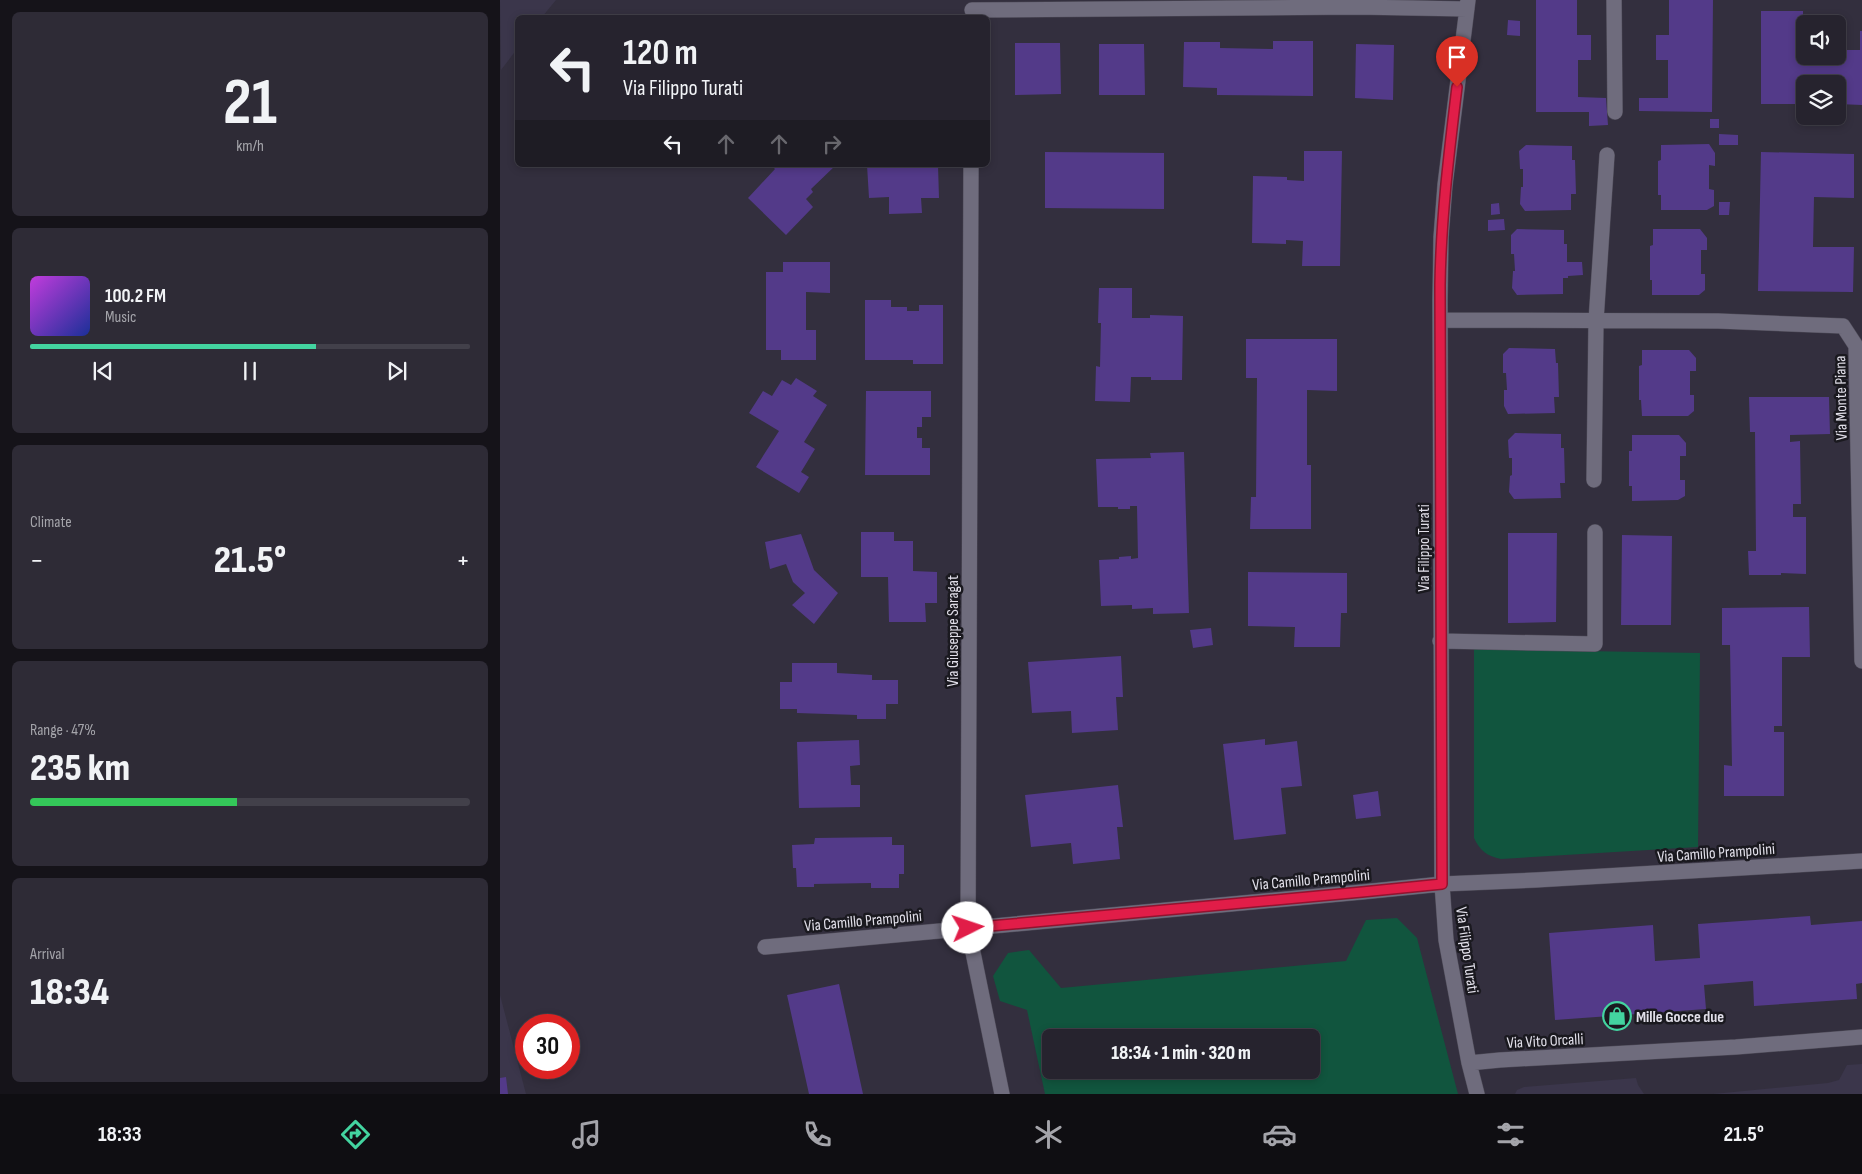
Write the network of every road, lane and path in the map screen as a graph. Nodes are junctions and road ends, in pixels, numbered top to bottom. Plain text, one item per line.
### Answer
1 (1614, 0) edge
2 (1467, 4) edge
3 (972, 9) edge
4 (1614, 112) dead end
5 (1606, 155) dead end
6 (972, 167) edge
7 (1440, 320) junction
8 (1596, 321) junction
9 (1594, 480) dead end
10 (1595, 532) dead end
11 (1440, 641) junction
12 (1862, 661) edge
13 (1862, 860) edge
14 (1442, 884) junction
15 (968, 928) junction
16 (764, 947) dead end
17 (1862, 1037) edge
18 (1469, 1063) junction
19 (1002, 1094) edge
20 (1477, 1094) edge

1 - 4 street
2 - 3 street
2 - 7 street, Via Filippo Turati
5 - 8 street
6 - 15 street, Via Giuseppe Saragat
7 - 8 street, Via Monte Piana
7 - 11 street, Via Filippo Turati
8 - 9 street
8 - 12 street, Via Monte Piana
10 - 11 street
11 - 14 street, Via Filippo Turati
13 - 14 street, Via Camillo Prampolini
14 - 15 street, Via Camillo Prampolini
14 - 18 street, Via Filippo Turati
15 - 16 street, Via Camillo Prampolini
15 - 19 street, Via Giuseppe Saragat
17 - 18 street, Via Vito Orcalli
18 - 20 street, Via Filippo Turati

